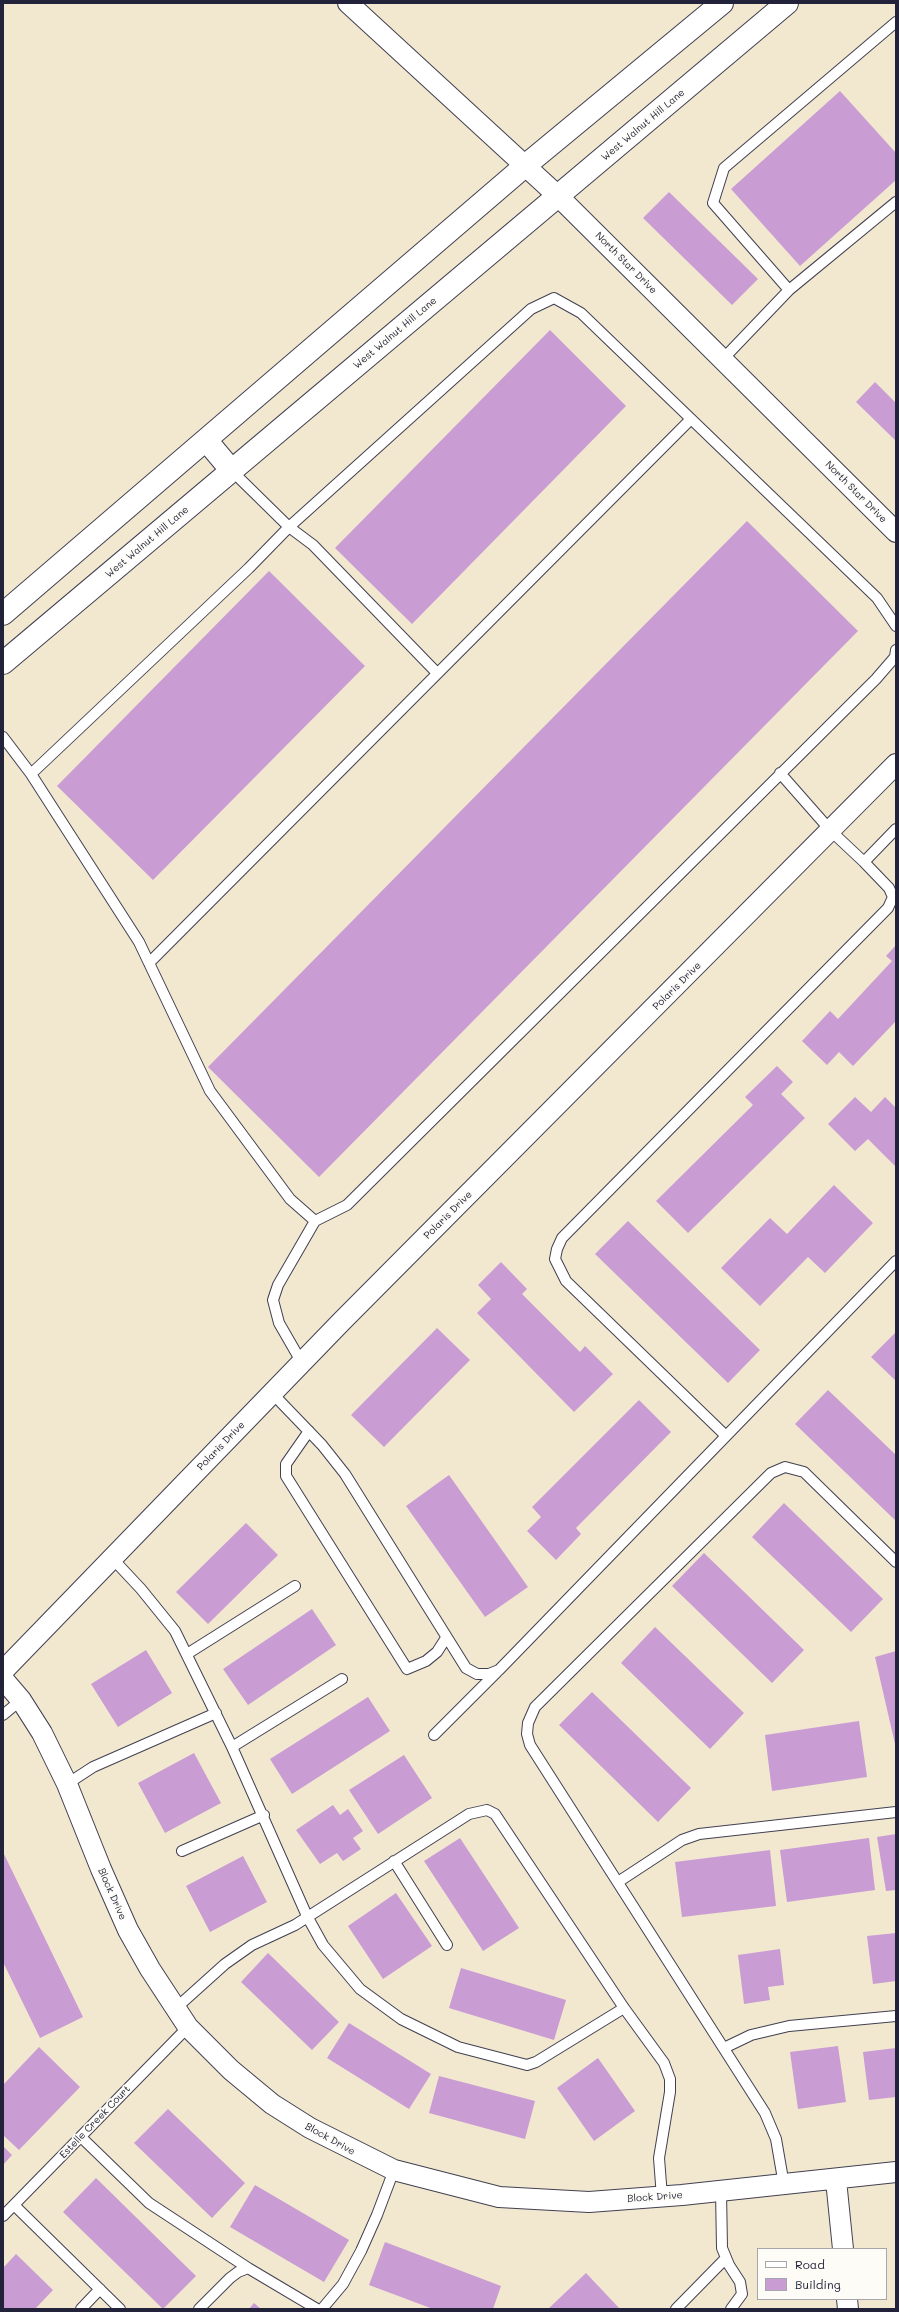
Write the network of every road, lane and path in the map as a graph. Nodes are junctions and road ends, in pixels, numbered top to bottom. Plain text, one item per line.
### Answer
1 (348, 3) edge
2 (722, 3) edge
3 (787, 3) edge
4 (896, 22) edge
5 (526, 165) junction
6 (558, 196) junction
7 (896, 202) edge
8 (788, 290) junction
9 (723, 359) junction
10 (691, 419) junction
11 (206, 440) junction
12 (232, 471) junction
13 (289, 527) junction
14 (896, 532) edge
15 (3, 614) edge
16 (896, 626) edge
17 (896, 650) edge
18 (3, 664) edge
19 (437, 673) junction
20 (3, 737) edge
21 (896, 764) edge
22 (780, 773) junction
23 (31, 774) junction
24 (896, 829) edge
25 (832, 831) junction
26 (864, 862) junction
27 (149, 962) junction
28 (315, 1220) junction
29 (896, 1261) edge
30 (302, 1363) junction
31 (272, 1393) junction
32 (309, 1431) junction
33 (725, 1435) junction
34 (112, 1558) junction
35 (896, 1562) edge
36 (295, 1586) dead end
37 (446, 1638) junction
38 (187, 1654) junction
39 (499, 1670) junction
40 (3, 1671) edge
41 (3, 1679) edge
42 (342, 1679) dead end
43 (21, 1700) junction
44 (216, 1713) junction
45 (3, 1715) edge
46 (434, 1735) dead end
47 (232, 1747) junction
48 (67, 1784) junction
49 (896, 1812) edge
50 (264, 1815) junction
51 (182, 1851) dead end
52 (394, 1861) junction
53 (618, 1882) junction
54 (307, 1916) junction
55 (448, 1945) dead end
56 (624, 2008) junction
57 (175, 2009) junction
58 (896, 2016) edge
59 (188, 2027) junction
60 (724, 2048) junction
61 (81, 2137) junction
62 (394, 2170) junction
63 (896, 2172) edge
64 (836, 2180) junction
65 (784, 2185) junction
66 (721, 2191) junction
67 (662, 2196) junction
68 (14, 2205) junction
69 (3, 2216) edge
70 (843, 2248) edge
71 (726, 2258) junction
72 (248, 2268) junction
73 (100, 2289) junction
74 (81, 2309) edge
75 (120, 2309) edge
76 (199, 2309) edge
77 (317, 2309) edge
78 (322, 2309) edge
79 (676, 2309) edge
80 (731, 2309) edge

1 - 5 street, North Star Drive
2 - 5 main road
3 - 6 main road, West Walnut Hill Lane
4 - 8 lane
5 - 6 street, North Star Drive
5 - 11 main road
6 - 9 street, North Star Drive
6 - 12 main road, West Walnut Hill Lane
7 - 8 lane
8 - 9 lane
9 - 14 street, North Star Drive
10 - 13 lane
10 - 16 lane
10 - 19 lane
11 - 12 main road
11 - 15 main road
12 - 13 lane
12 - 18 main road, West Walnut Hill Lane
13 - 19 lane
13 - 23 lane
17 - 22 lane
19 - 27 lane
20 - 23 lane
21 - 25 street, Polaris Drive
22 - 25 lane
22 - 28 lane
23 - 27 lane
24 - 26 lane
25 - 26 lane
25 - 30 street, Polaris Drive
26 - 33 lane
27 - 28 lane
28 - 30 lane
29 - 33 lane
30 - 31 street, Polaris Drive
31 - 32 lane
31 - 34 street, Polaris Drive
32 - 37 lane
32 - 37 lane
33 - 39 lane
34 - 38 lane
34 - 40 street, Polaris Drive
35 - 53 lane
36 - 38 lane
37 - 39 lane
38 - 44 lane
39 - 46 lane
41 - 43 street, Block Drive
42 - 47 lane
43 - 45 lane
43 - 48 street, Block Drive
44 - 47 lane
44 - 48 lane
47 - 50 lane
48 - 57 street, Block Drive
49 - 53 lane
50 - 51 lane
50 - 54 lane
52 - 54 lane
52 - 55 lane
52 - 56 lane
53 - 60 lane
54 - 56 lane
54 - 57 lane
56 - 67 lane
57 - 59 street, Block Drive
58 - 60 lane
59 - 61 lane, Estelle Creek Court
59 - 62 street, Block Drive
60 - 65 lane
61 - 68 lane, Estelle Creek Court
61 - 72 lane
62 - 67 street, Block Drive
62 - 78 lane
63 - 64 street, Block Drive
64 - 65 street, Block Drive
64 - 70 street
65 - 66 street, Block Drive
66 - 67 street, Block Drive
66 - 71 lane
68 - 69 lane, Estelle Creek Court
68 - 73 lane
71 - 79 lane
71 - 80 lane
72 - 76 lane
72 - 77 lane
73 - 74 lane
73 - 75 lane

